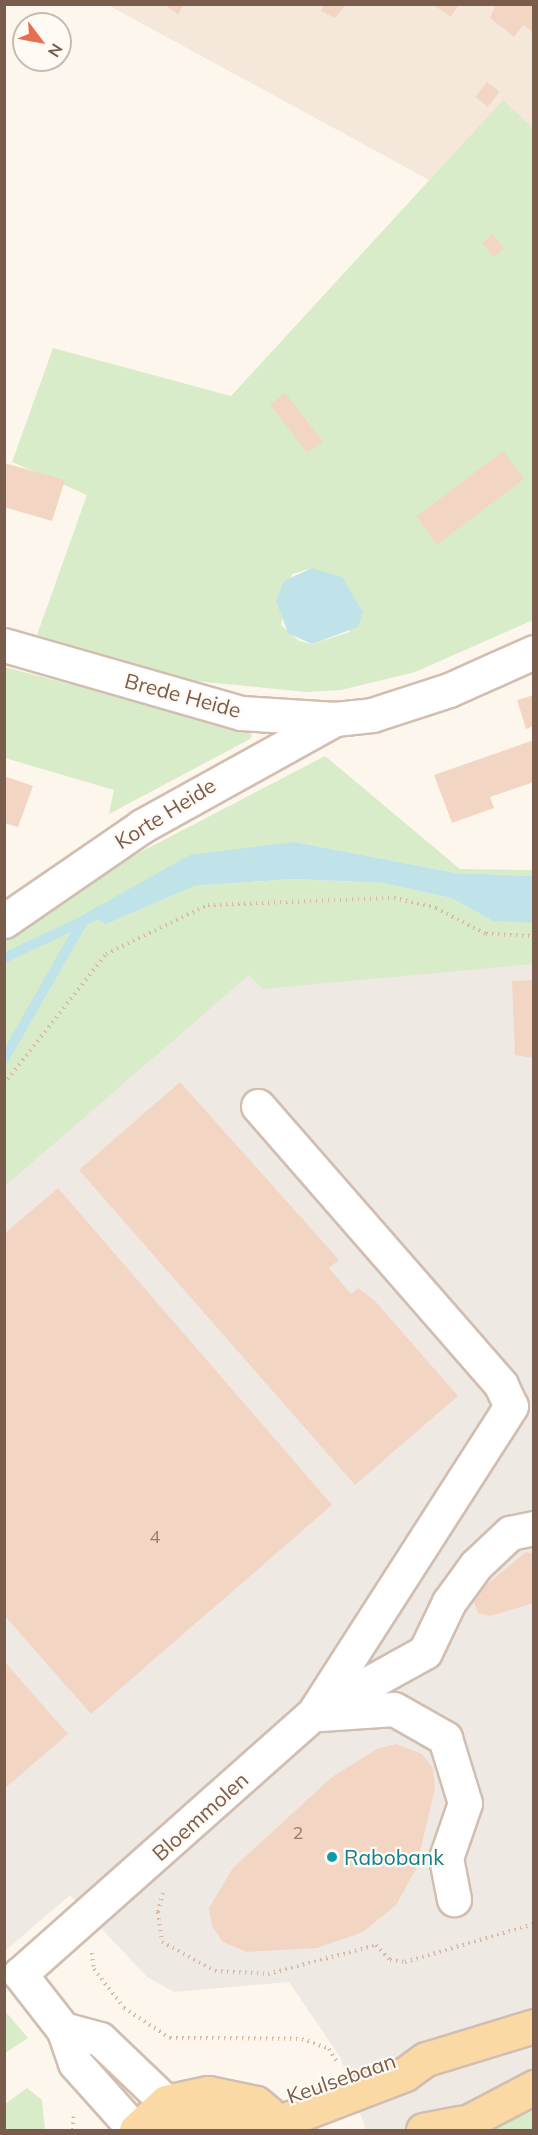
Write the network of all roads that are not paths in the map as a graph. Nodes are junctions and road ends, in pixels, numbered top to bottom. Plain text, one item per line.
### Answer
1 (4, 645) edge
2 (534, 652) edge
3 (334, 719) junction
4 (4, 921) edge
5 (258, 1106) dead end
6 (534, 1528) edge
7 (313, 1714) junction
8 (454, 1899) dead end
9 (534, 2026) edge
10 (63, 2029) junction
11 (426, 2059) junction
12 (534, 2086) edge
13 (168, 2116) edge
14 (274, 2118) edge
15 (456, 2127) edge
16 (135, 2130) edge
17 (423, 2130) edge

1 - 3 street, Brede Heide
2 - 3 street, Brede Heide
3 - 4 street, Korte Heide
5 - 7 street
6 - 7 street
7 - 8 street
7 - 10 street, Bloemmolen
9 - 11 main road, Keulsebaan
10 - 13 street
10 - 16 street, Bloemmolen
11 - 14 main road, Keulsebaan
11 - 14 main road, Keulsebaan
12 - 15 main road
13 - 14 main road
13 - 16 main road
15 - 17 main road

